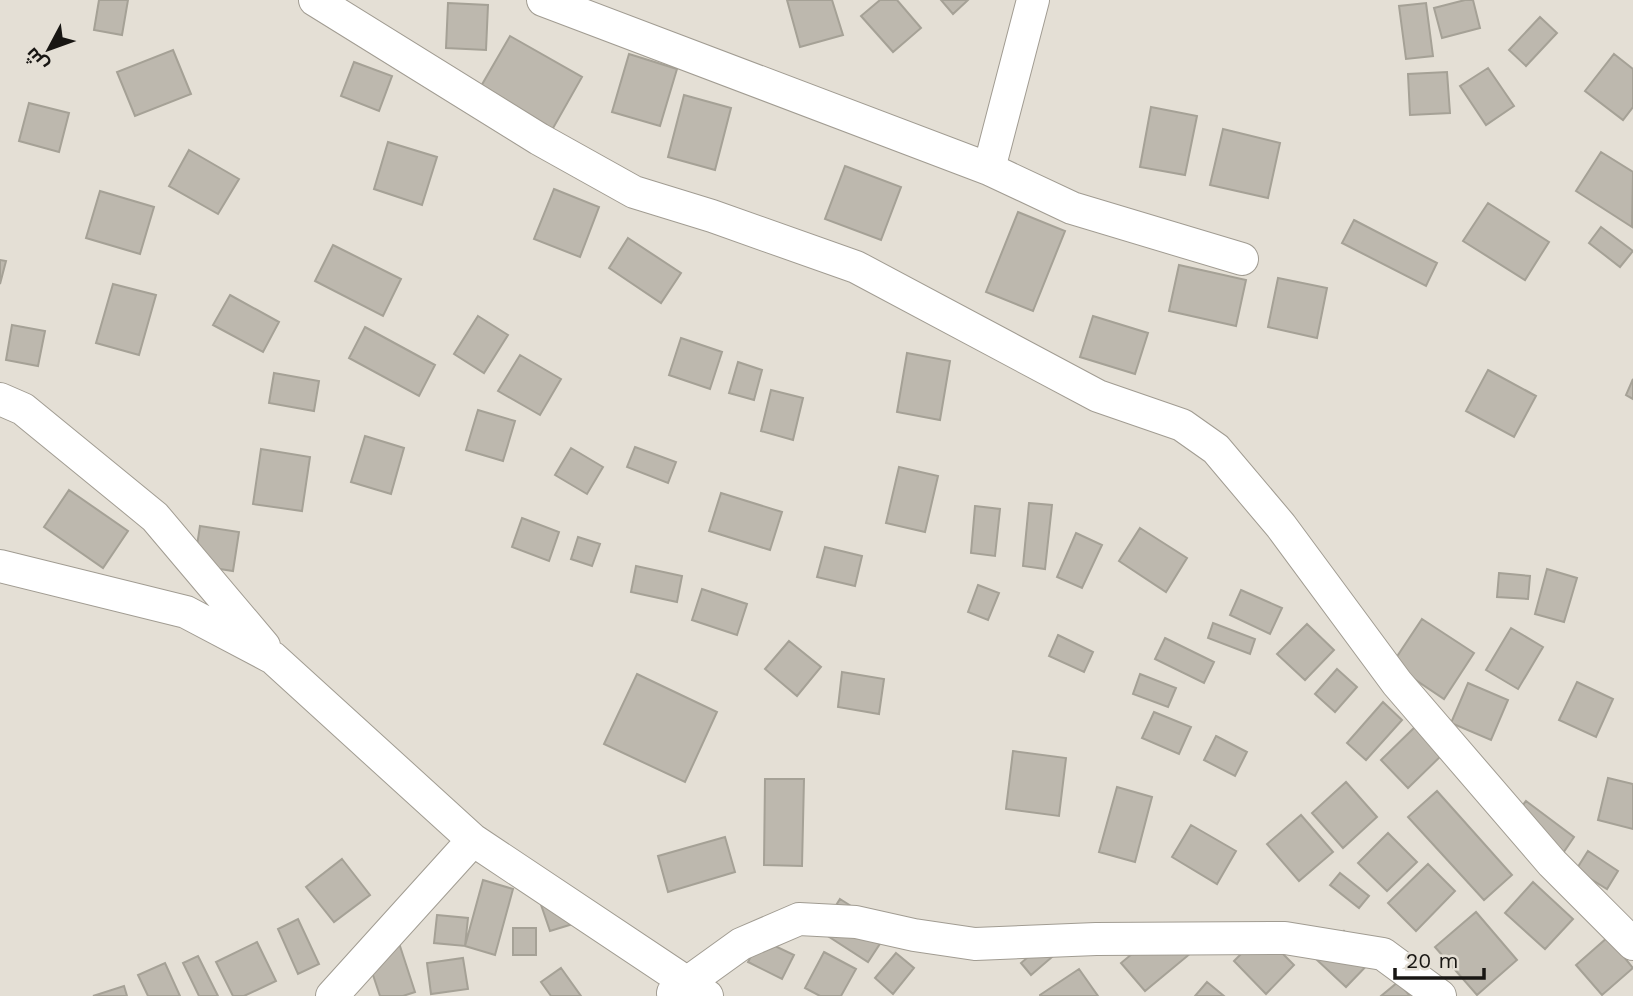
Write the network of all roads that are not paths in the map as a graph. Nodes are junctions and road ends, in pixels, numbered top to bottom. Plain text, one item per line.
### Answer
1 (315, 0) edge
2 (543, 0) edge
3 (1033, 0) edge
4 (989, 169) junction
5 (1242, 259) dead end
6 (0, 400) edge
7 (0, 566) edge
8 (273, 658) junction
9 (473, 841) junction
10 (1633, 944) edge
11 (687, 991) edge
12 (332, 996) edge
13 (1440, 996) edge

1 - 10 street
2 - 4 street
3 - 4 street
4 - 5 street
6 - 8 street
7 - 8 street
8 - 9 street
9 - 11 street
9 - 12 street
11 - 13 street

